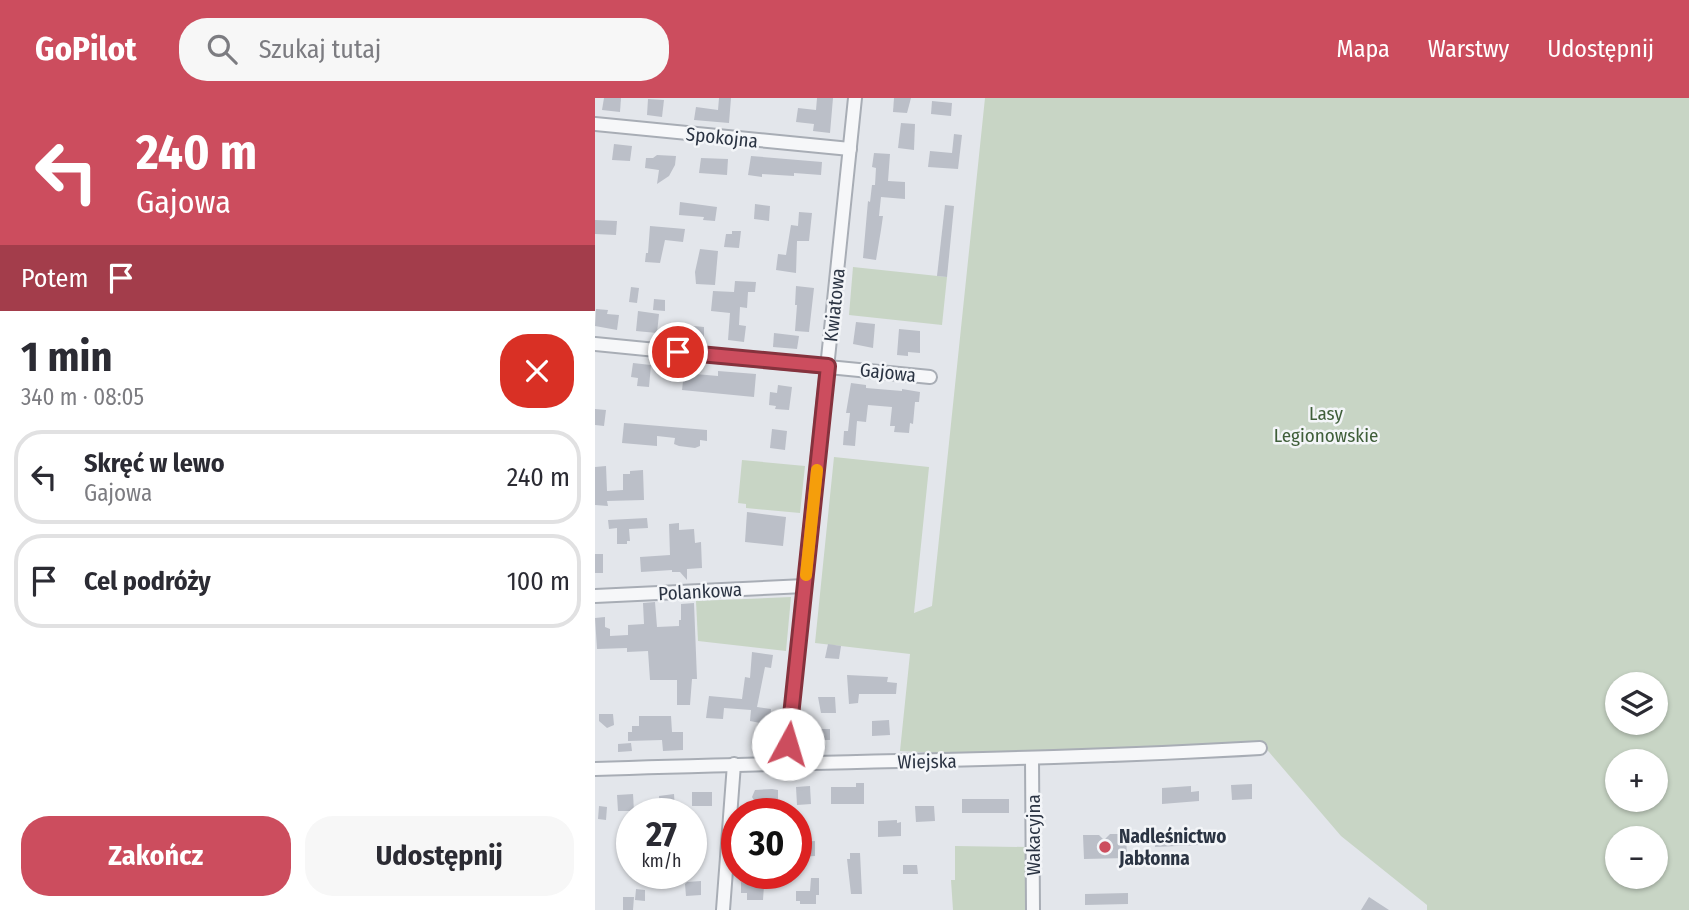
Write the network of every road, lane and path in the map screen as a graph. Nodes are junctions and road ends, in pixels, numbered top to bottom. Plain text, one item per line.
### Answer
1 (855, 98) edge
2 (595, 124) edge
3 (850, 149) junction
4 (595, 344) edge
5 (828, 366) junction
6 (930, 377) dead end
7 (805, 586) junction
8 (595, 596) edge
9 (1260, 748) dead end
10 (1032, 759) junction
11 (786, 763) junction
12 (734, 764) junction
13 (595, 769) edge
14 (723, 910) edge
15 (1033, 910) edge

1 - 3 street, Kwiatowa
2 - 3 street, Spokojna
3 - 5 street, Kwiatowa
4 - 5 street, Gajowa
5 - 6 street, Gajowa
5 - 7 street, Kwiatowa
7 - 8 street, Polankowa
7 - 11 street, Kwiatowa
9 - 10 street, Wiejska
10 - 11 street, Wiejska
10 - 15 street, Wakacyjna
11 - 12 street, Wiejska
12 - 13 street, Wiejska
12 - 14 street

